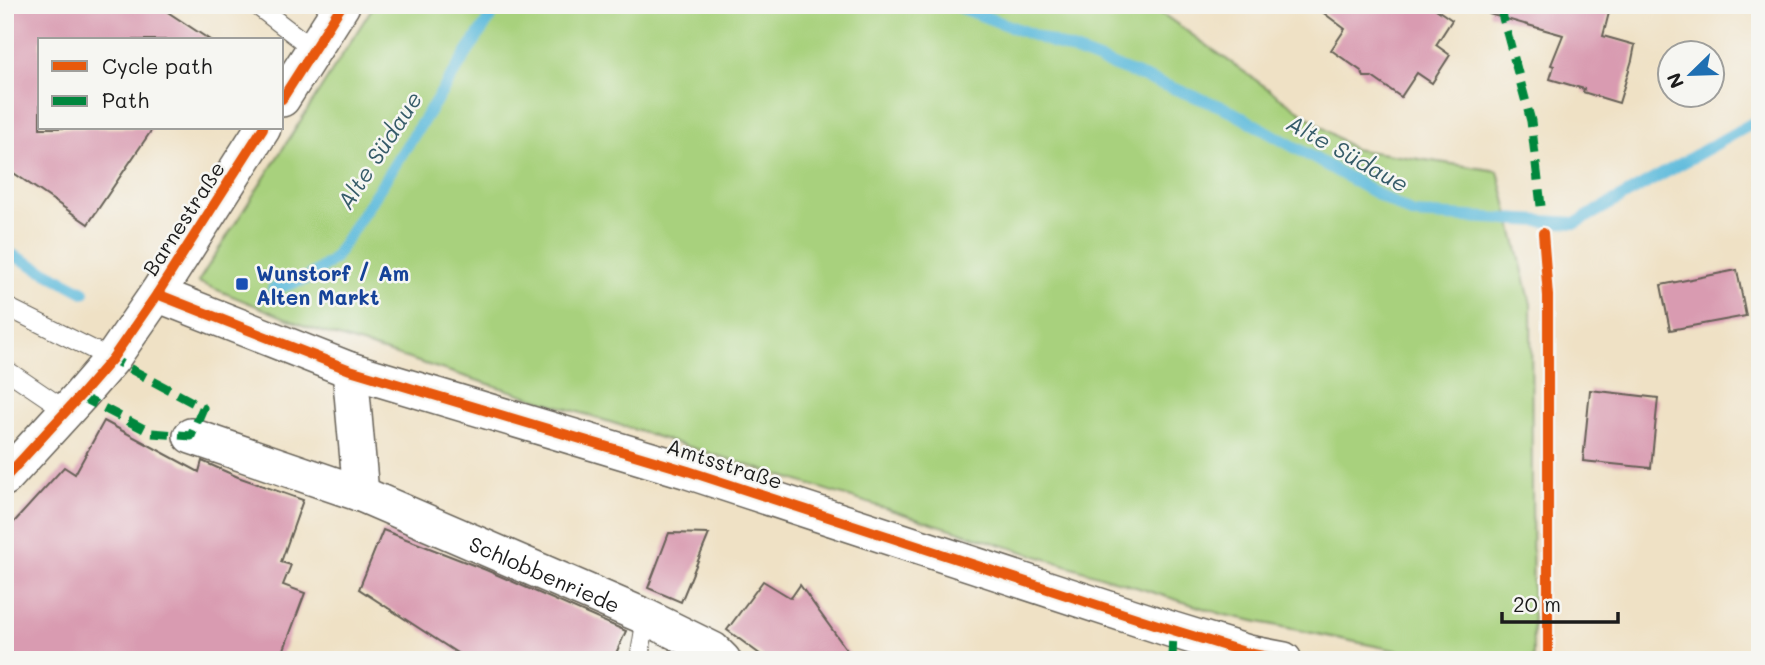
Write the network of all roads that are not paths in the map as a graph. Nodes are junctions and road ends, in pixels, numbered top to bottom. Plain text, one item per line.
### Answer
1 (256, 5) edge
2 (342, 5) edge
3 (313, 49) junction
4 (284, 96) edge
5 (262, 130) edge
6 (157, 294) junction
7 (5, 306) edge
8 (112, 359) junction
9 (5, 369) edge
10 (350, 370) junction
11 (67, 411) junction
12 (191, 436) dead end
13 (5, 478) edge
14 (361, 494) junction
15 (646, 617) junction
16 (1172, 645) edge
17 (639, 660) edge
18 (723, 660) edge
19 (1284, 660) edge

1 - 3 lane
2 - 3 street
3 - 4 street
5 - 6 street, Barnestraße
6 - 8 street, Barnestraße
6 - 10 street, Amtsstraße
7 - 8 lane
8 - 11 street, Barnestraße
9 - 11 lane
10 - 14 street
10 - 16 street, Amtsstraße
11 - 13 street, Barnestraße
12 - 14 street, Schlobbenriede
14 - 15 street, Schlobbenriede
15 - 17 lane
15 - 18 street, Schlobbenriede
16 - 19 street, Amtsstraße

